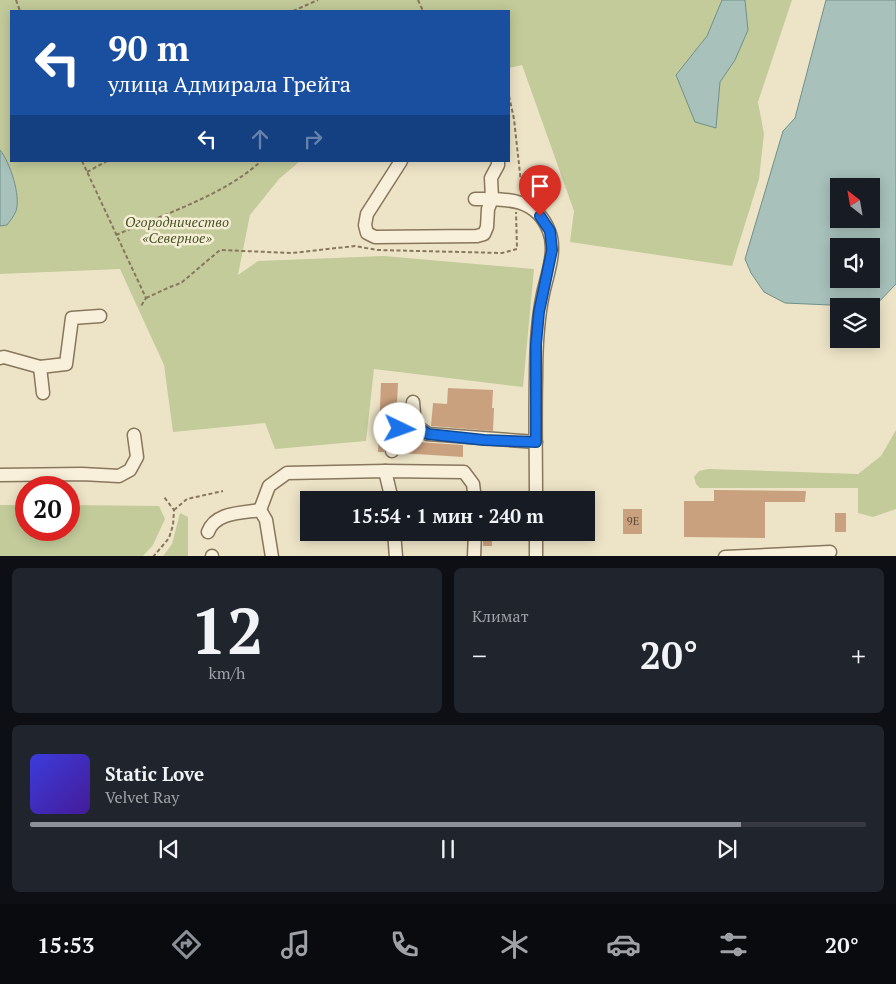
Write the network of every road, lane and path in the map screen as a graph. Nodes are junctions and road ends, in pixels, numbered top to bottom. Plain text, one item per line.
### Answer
1 (318, 0) edge
2 (295, 10) edge
3 (510, 100) edge
4 (82, 162) edge
5 (105, 162) edge
6 (260, 162) edge
7 (400, 162) edge
8 (498, 162) edge
9 (87, 172) junction
10 (475, 199) dead end
11 (508, 200) junction
12 (116, 235) junction
13 (146, 298) junction
14 (140, 306) dead end
15 (100, 316) dead end
16 (0, 358) edge
17 (40, 366) junction
18 (43, 393) dead end
19 (413, 402) dead end
20 (415, 425) junction
21 (134, 435) dead end
22 (536, 442) junction
23 (392, 451) dead end
24 (385, 471) junction
25 (0, 475) edge
26 (223, 491) dead end
27 (390, 491) edge
28 (474, 491) edge
29 (536, 491) edge
30 (164, 497) dead end
31 (174, 510) junction
32 (260, 510) junction
33 (208, 532) dead end
34 (395, 541) edge
35 (475, 541) edge
36 (536, 541) edge
37 (830, 552) dead end
38 (153, 556) edge
39 (272, 556) edge
40 (396, 556) edge
41 (474, 556) edge
42 (536, 556) edge
43 (725, 556) edge

1 - 2 path
3 - 11 path
4 - 9 path
5 - 9 path
6 - 12 path
7 - 11 street
8 - 11 street
9 - 12 path
10 - 11 street
11 - 13 path
11 - 22 street
12 - 13 path
13 - 14 path
15 - 17 street
16 - 17 street
17 - 18 street
19 - 20 street
20 - 22 street
20 - 23 street
21 - 25 street
22 - 29 street
24 - 27 street
24 - 28 street
24 - 32 street
26 - 31 path
30 - 31 path
31 - 38 path
32 - 33 street
32 - 39 street
34 - 40 street
35 - 41 street
36 - 42 street
37 - 43 street

